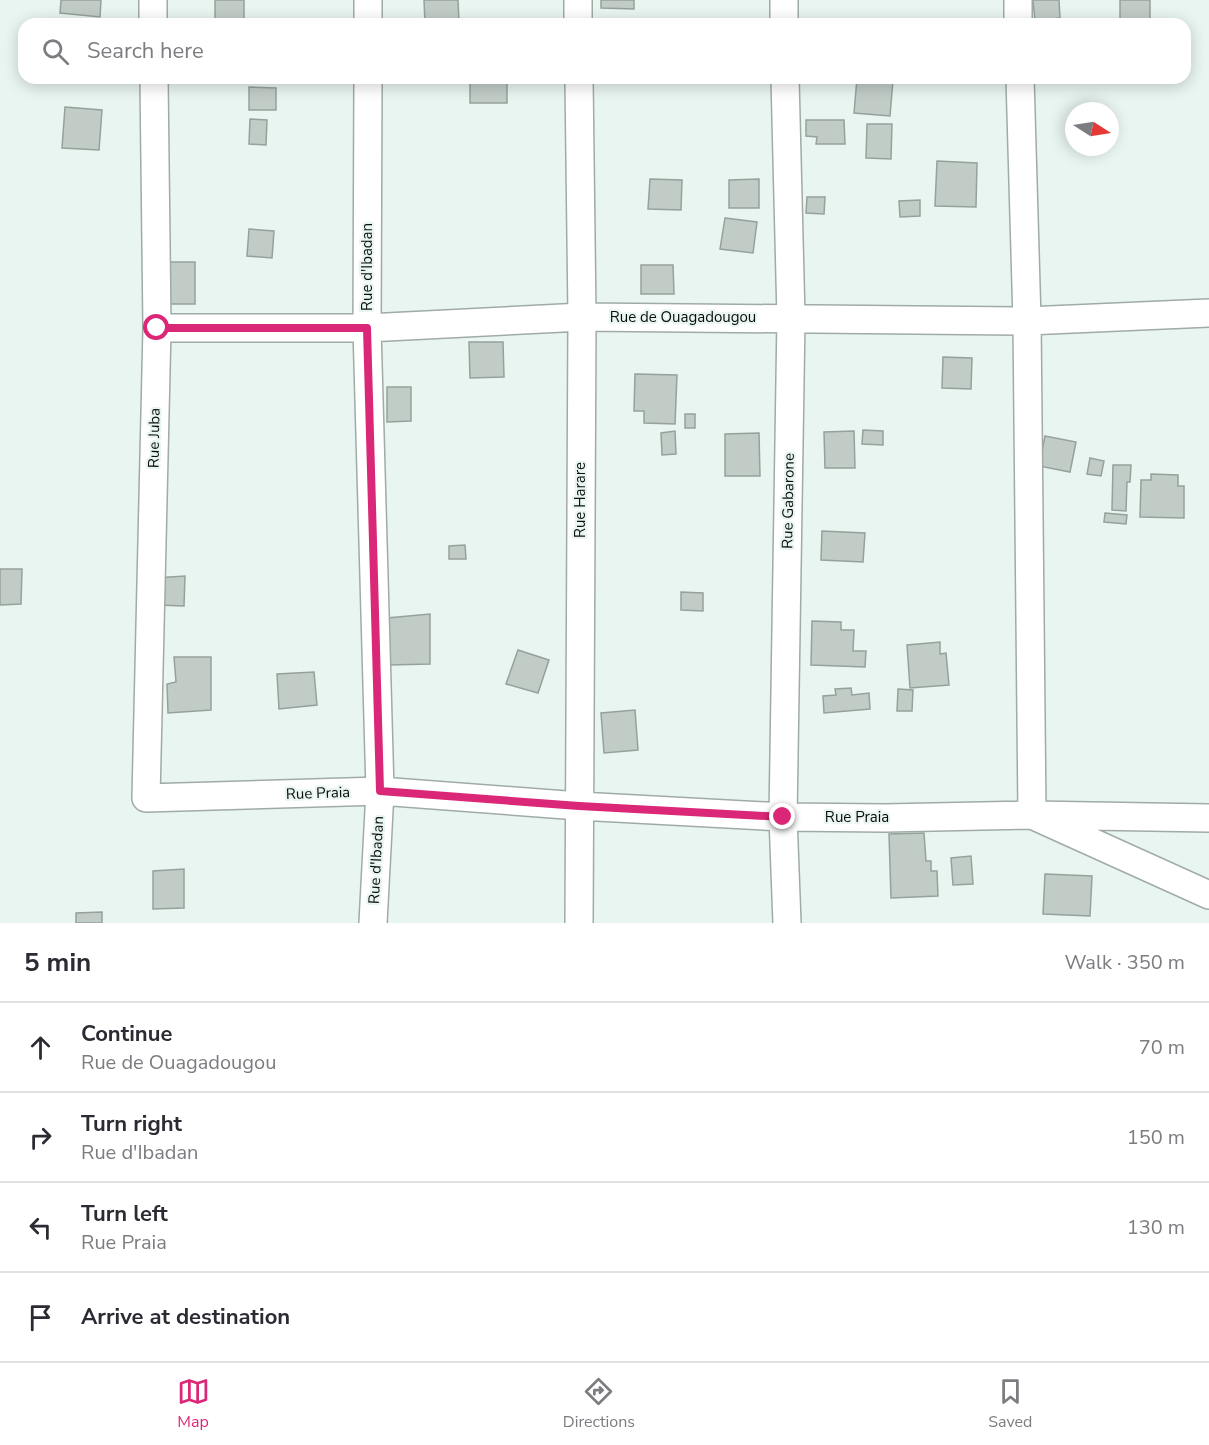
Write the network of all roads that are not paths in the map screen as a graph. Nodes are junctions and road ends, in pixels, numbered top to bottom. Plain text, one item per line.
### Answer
1 (153, 0) edge
2 (368, 0) edge
3 (578, 0) edge
4 (784, 0) edge
5 (1018, 0) edge
6 (153, 18) edge
7 (368, 18) edge
8 (578, 18) edge
9 (784, 18) edge
10 (1018, 18) edge
11 (154, 84) edge
12 (368, 84) edge
13 (579, 84) edge
14 (786, 84) edge
15 (1020, 84) edge
16 (1209, 313) edge
17 (582, 316) junction
18 (791, 318) junction
19 (1027, 321) junction
20 (157, 328) junction
21 (367, 328) junction
22 (380, 791) junction
23 (146, 798) joint
24 (579, 806) junction
25 (1032, 815) junction
26 (783, 817) junction
27 (1209, 818) edge
28 (1209, 896) edge
29 (373, 923) edge
30 (579, 923) edge
31 (786, 923) edge

1 - 6 street
2 - 7 street
3 - 8 street
4 - 9 street
5 - 10 street
11 - 20 street, Rue Juba
12 - 21 street, Rue d'Ibadan
13 - 17 street, Rue Harare
14 - 18 street, Rue Gabarone
15 - 19 street
16 - 19 street, Rue de Ouagadougou
17 - 18 street, Rue de Ouagadougou
17 - 21 street, Rue de Ouagadougou
17 - 24 street, Rue Harare
18 - 19 street, Rue de Ouagadougou
18 - 26 street, Rue Gabarone
19 - 25 street
20 - 21 street, Rue de Ouagadougou
20 - 23 street, Rue Juba
21 - 22 street, Rue d'Ibadan
22 - 23 street, Rue Praia
22 - 24 street, Rue Praia
22 - 29 street, Rue d'Ibadan
24 - 26 street, Rue Praia
24 - 30 street, Rue Harare
25 - 26 street, Rue Praia
25 - 27 street, Rue Praia
25 - 28 street
26 - 31 street, Rue Gabarone

